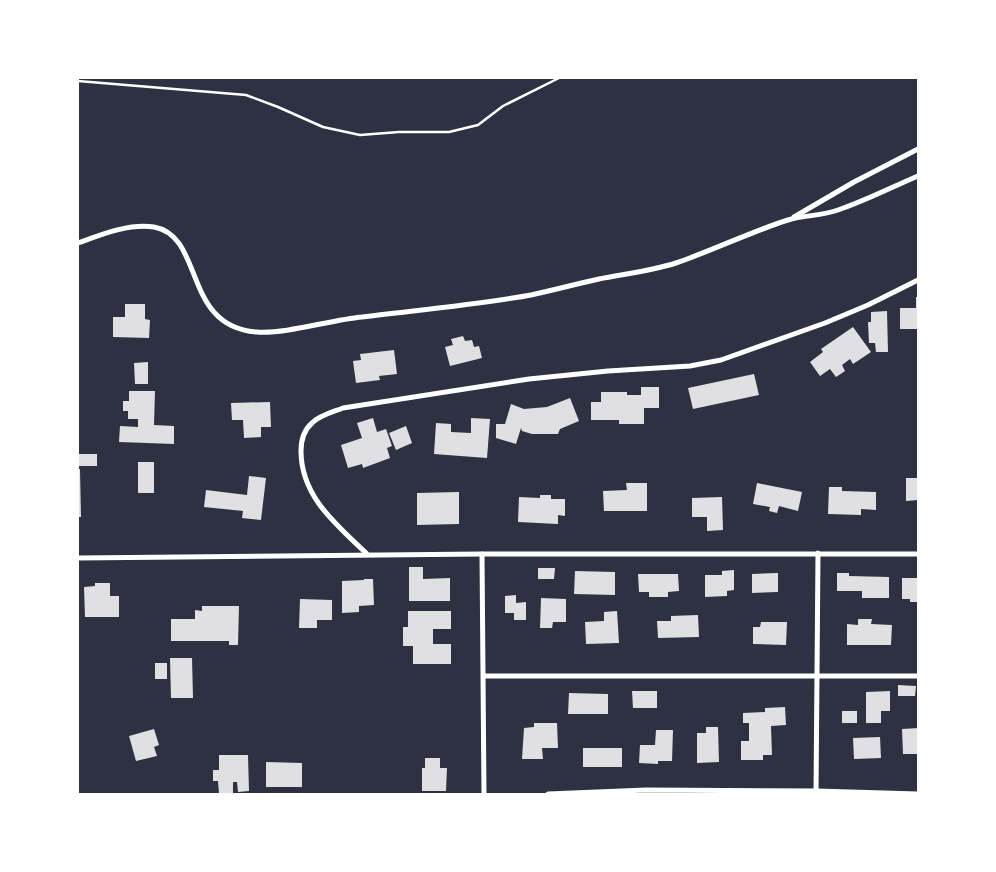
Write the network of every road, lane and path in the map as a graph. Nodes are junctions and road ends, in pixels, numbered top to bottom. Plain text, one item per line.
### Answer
1 (559, 78) edge
2 (78, 82) edge
3 (918, 149) edge
4 (918, 176) edge
5 (789, 220) junction
6 (78, 243) edge
7 (918, 280) edge
8 (818, 553) junction
9 (367, 554) junction
10 (482, 554) junction
11 (918, 554) edge
12 (78, 558) edge
13 (816, 675) junction
14 (484, 676) junction
15 (918, 676) edge
16 (816, 793) edge
17 (484, 794) edge
18 (548, 794) edge
19 (918, 794) edge

1 - 2 path
3 - 5 street
4 - 5 street
5 - 6 street
7 - 9 street
8 - 10 street
8 - 11 street
8 - 13 street
9 - 10 street
9 - 12 street
10 - 14 street
13 - 14 street
13 - 15 street
13 - 16 street
14 - 17 street
16 - 18 street
16 - 19 street

